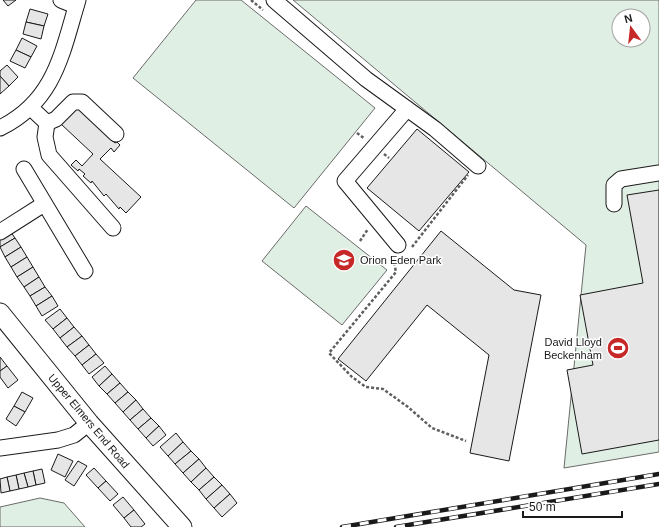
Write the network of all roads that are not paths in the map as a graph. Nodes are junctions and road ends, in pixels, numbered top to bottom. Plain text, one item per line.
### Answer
1 (61, 0) edge
2 (274, 0) edge
3 (77, 3) edge
4 (31, 108) junction
5 (407, 109) junction
6 (46, 123) junction
7 (0, 128) edge
8 (116, 134) dead end
9 (475, 168) road end
10 (24, 169) dead end
11 (659, 173) edge
12 (44, 204) junction
13 (614, 204) dead end
14 (113, 228) dead end
15 (0, 232) edge
16 (398, 245) road end
17 (85, 271) dead end
18 (0, 313) edge
19 (89, 423) junction
20 (0, 448) edge
21 (182, 527) edge

1 - 3 street
2 - 5 street
3 - 4 street
4 - 6 street
4 - 7 street
5 - 9 street
5 - 16 street
6 - 8 street
6 - 14 street
10 - 12 street
11 - 13 street
12 - 15 street
12 - 17 street
18 - 19 main road, Upper Elmers End Road
19 - 20 street
19 - 21 main road, Upper Elmers End Road

